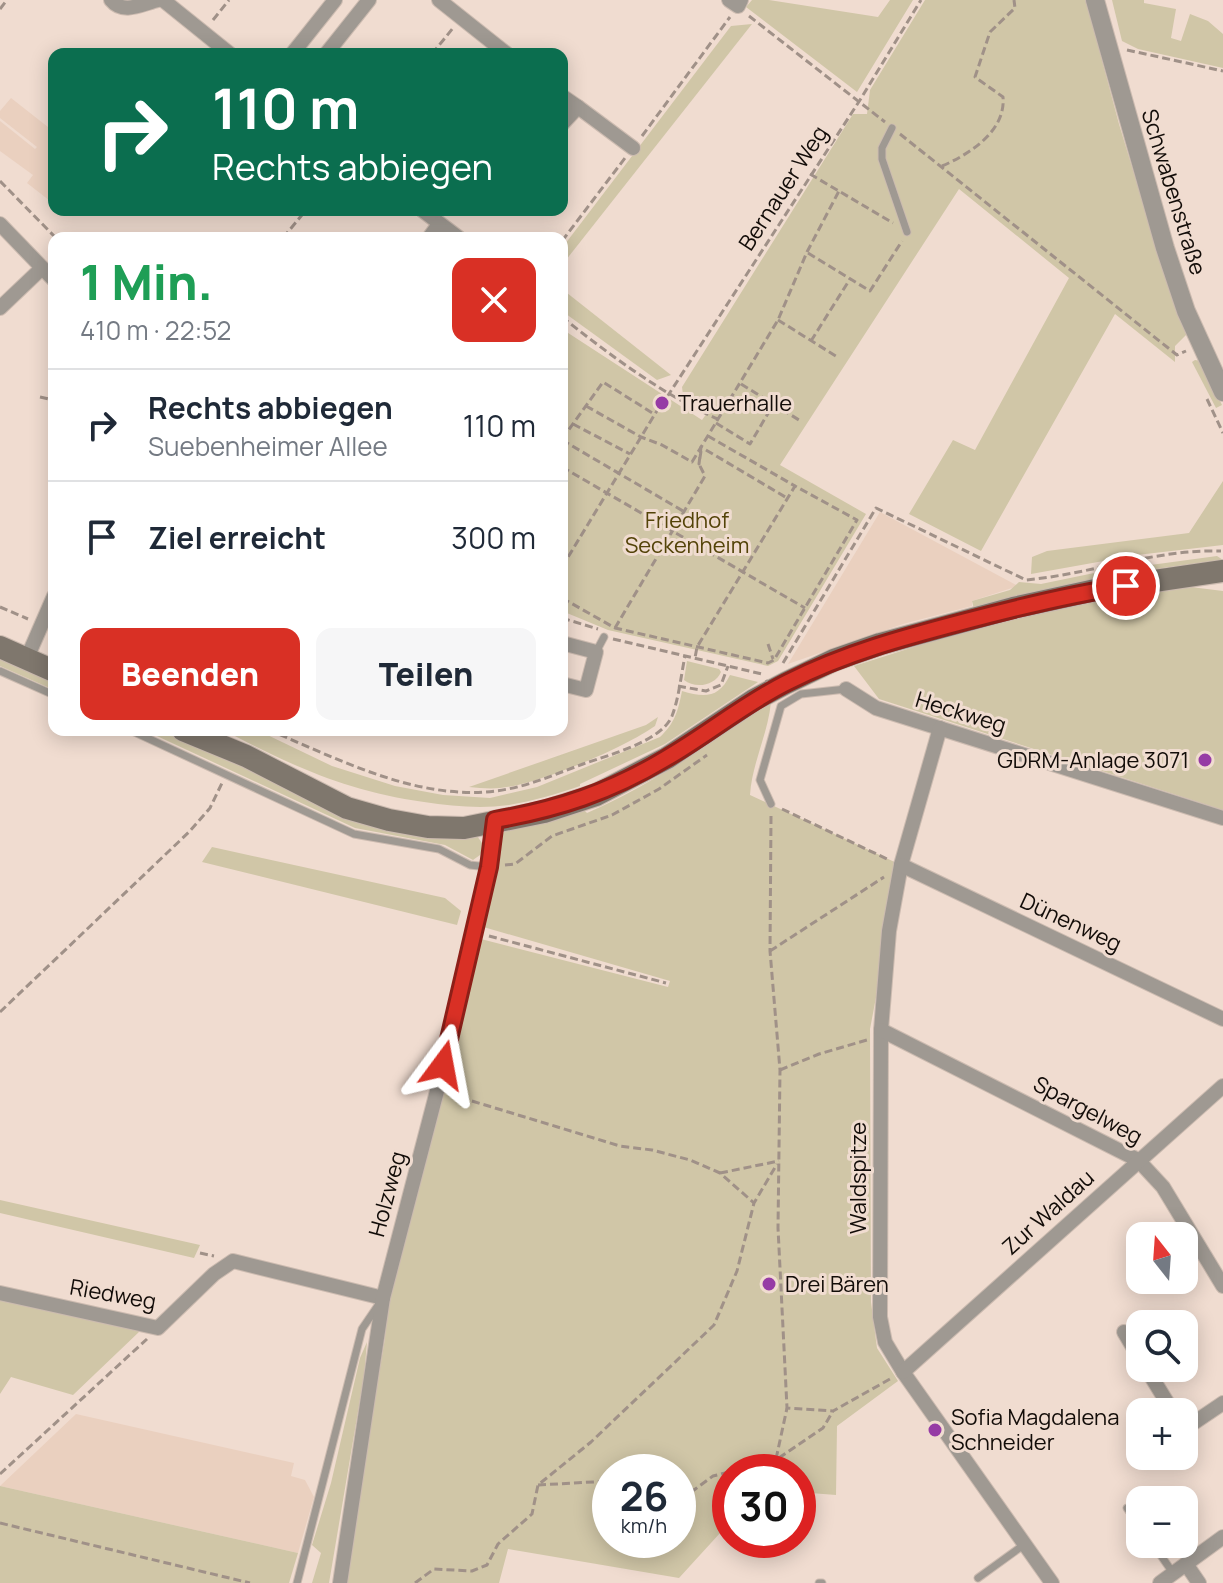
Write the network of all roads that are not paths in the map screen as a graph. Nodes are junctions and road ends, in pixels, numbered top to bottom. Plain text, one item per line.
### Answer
1 (111, 0) edge
2 (160, 0) edge
3 (335, 0) edge
4 (369, 0) edge
5 (439, 0) edge
6 (1095, 0) edge
7 (223, 48) edge
8 (297, 48) edge
9 (331, 48) edge
10 (499, 48) edge
11 (568, 100) edge
12 (578, 107) junction
13 (568, 118) edge
14 (892, 128) road end
15 (633, 148) road end
16 (429, 216) edge
17 (0, 224) edge
18 (439, 224) junction
19 (433, 232) edge
20 (450, 232) edge
21 (907, 232) road end
22 (42, 268) junction
23 (48, 274) edge
24 (0, 308) edge
25 (1223, 392) edge
26 (1223, 571) edge
27 (1176, 578) junction
28 (1223, 586) edge
29 (48, 610) edge
30 (0, 631) edge
31 (604, 637) road end
32 (568, 645) edge
33 (0, 647) edge
34 (30, 651) junction
35 (596, 652) junction
36 (48, 654) edge
37 (48, 666) edge
38 (0, 671) edge
39 (568, 686) edge
40 (846, 689) joint
41 (48, 692) edge
42 (940, 728) junction
43 (142, 736) edge
44 (198, 736) edge
45 (213, 736) edge
46 (246, 756) junction
47 (771, 804) road end
48 (1223, 818) edge
49 (495, 820) junction
50 (901, 865) junction
51 (489, 867) junction
52 (1223, 1019) edge
53 (881, 1030) junction
54 (1223, 1086) edge
55 (1138, 1160) junction
56 (1223, 1286) edge
57 (0, 1293) edge
58 (383, 1298) junction
59 (1124, 1332) dead end
60 (1126, 1335) edge
61 (903, 1372) junction
62 (1223, 1403) edge
63 (1198, 1420) edge
64 (1223, 1537) edge
65 (1025, 1544) junction
66 (1168, 1558) edge
67 (1179, 1569) junction
68 (978, 1578) dead end
69 (297, 1583) edge
70 (340, 1583) edge
71 (1052, 1583) edge
72 (1160, 1583) edge
73 (1199, 1583) edge

1 - 2 street
2 - 7 street
3 - 8 street
4 - 9 street
5 - 10 street
6 - 25 street, Schwabenstraße
11 - 12 street
12 - 13 street
12 - 15 street
14 - 21 lane
16 - 18 street
17 - 22 street
18 - 19 street
18 - 20 street
22 - 23 street
22 - 24 street
26 - 27 main road
27 - 28 main road
27 - 49 main road
29 - 34 street
30 - 34 main road
31 - 35 lane
32 - 35 street
33 - 34 main road
34 - 36 main road
34 - 37 main road
35 - 39 street
38 - 41 lane
40 - 42 street, Heckweg
40 - 47 lane, Heckweg
42 - 48 street, Heckweg
42 - 50 street, Waldspitze
43 - 51 lane
44 - 46 main road
45 - 46 main road
46 - 49 main road
49 - 51 street, Holzweg
50 - 52 street, Dünenweg
50 - 53 street, Waldspitze
51 - 58 street, Holzweg
53 - 55 street, Spargelweg
53 - 61 street, Waldspitze
54 - 55 street, Zur Waldau
55 - 56 street, Spargelweg
55 - 61 street, Zur Waldau
57 - 58 street, Riedweg
58 - 69 lane
58 - 70 street, Holzweg
59 - 60 street
61 - 65 street, Waldspitze
62 - 63 street
64 - 67 street
65 - 68 lane
65 - 71 street, Waldspitze
66 - 67 lane
67 - 72 street
67 - 73 street

